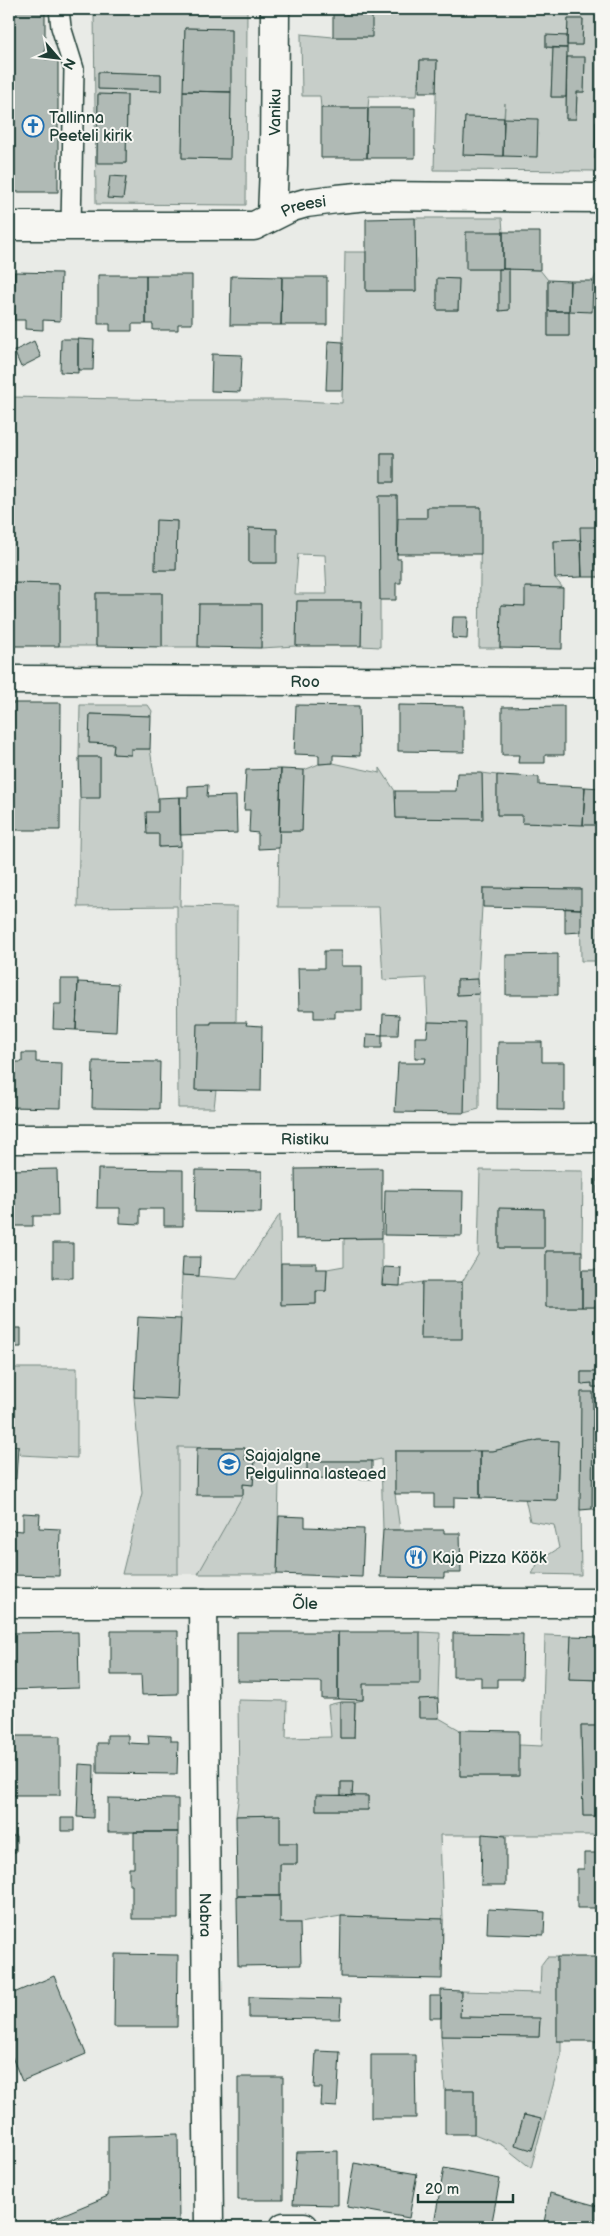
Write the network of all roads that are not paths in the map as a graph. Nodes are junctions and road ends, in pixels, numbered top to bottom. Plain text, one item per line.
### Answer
1 (59, 9) edge
2 (275, 9) edge
3 (601, 198) edge
4 (272, 216) junction
5 (9, 226) edge
6 (71, 226) junction
7 (9, 680) edge
8 (601, 682) edge
9 (601, 1138) edge
10 (9, 1139) edge
11 (9, 1603) edge
12 (203, 1603) junction
13 (601, 1603) edge
14 (209, 2227) edge
15 (284, 2227) edge
16 (304, 2227) edge

1 - 6 lane
2 - 4 street, Vaniku
3 - 4 street, Preesi
4 - 6 street, Preesi
5 - 6 street, Preesi
7 - 8 street, Roo
9 - 10 street, Ristiku
11 - 12 street, Õle
12 - 13 street, Õle
12 - 14 street, Nabra
15 - 16 street

